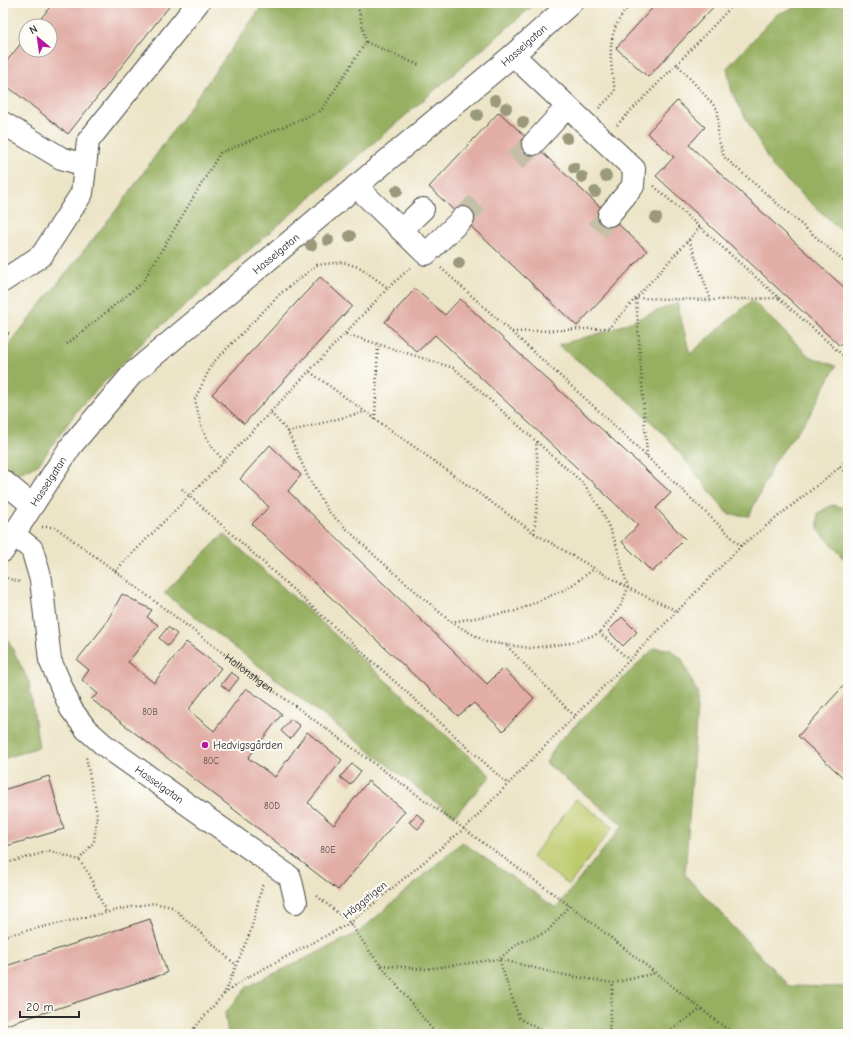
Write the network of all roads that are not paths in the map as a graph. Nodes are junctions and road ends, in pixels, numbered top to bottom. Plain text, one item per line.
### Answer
1 (198, 3) edge
2 (571, 3) edge
3 (513, 55) junction
4 (567, 107) junction
5 (3, 123) edge
6 (532, 144) tunnel mouth
7 (85, 165) junction
8 (356, 186) junction
9 (423, 209) dead end
10 (609, 215) tunnel mouth
11 (463, 218) tunnel mouth
12 (401, 230) junction
13 (3, 281) edge
14 (3, 481) edge
15 (32, 505) junction
16 (8, 543) edge
17 (296, 902) dead end

1 - 7 street
2 - 3 street, Hasselgatan
3 - 4 street
3 - 8 street, Hasselgatan
4 - 6 street
4 - 10 street
5 - 7 street
7 - 13 street
8 - 12 street
8 - 15 street, Hasselgatan
9 - 12 street
11 - 12 street
14 - 15 street
15 - 16 street, Hasselgatan
16 - 17 street, Hasselgatan

